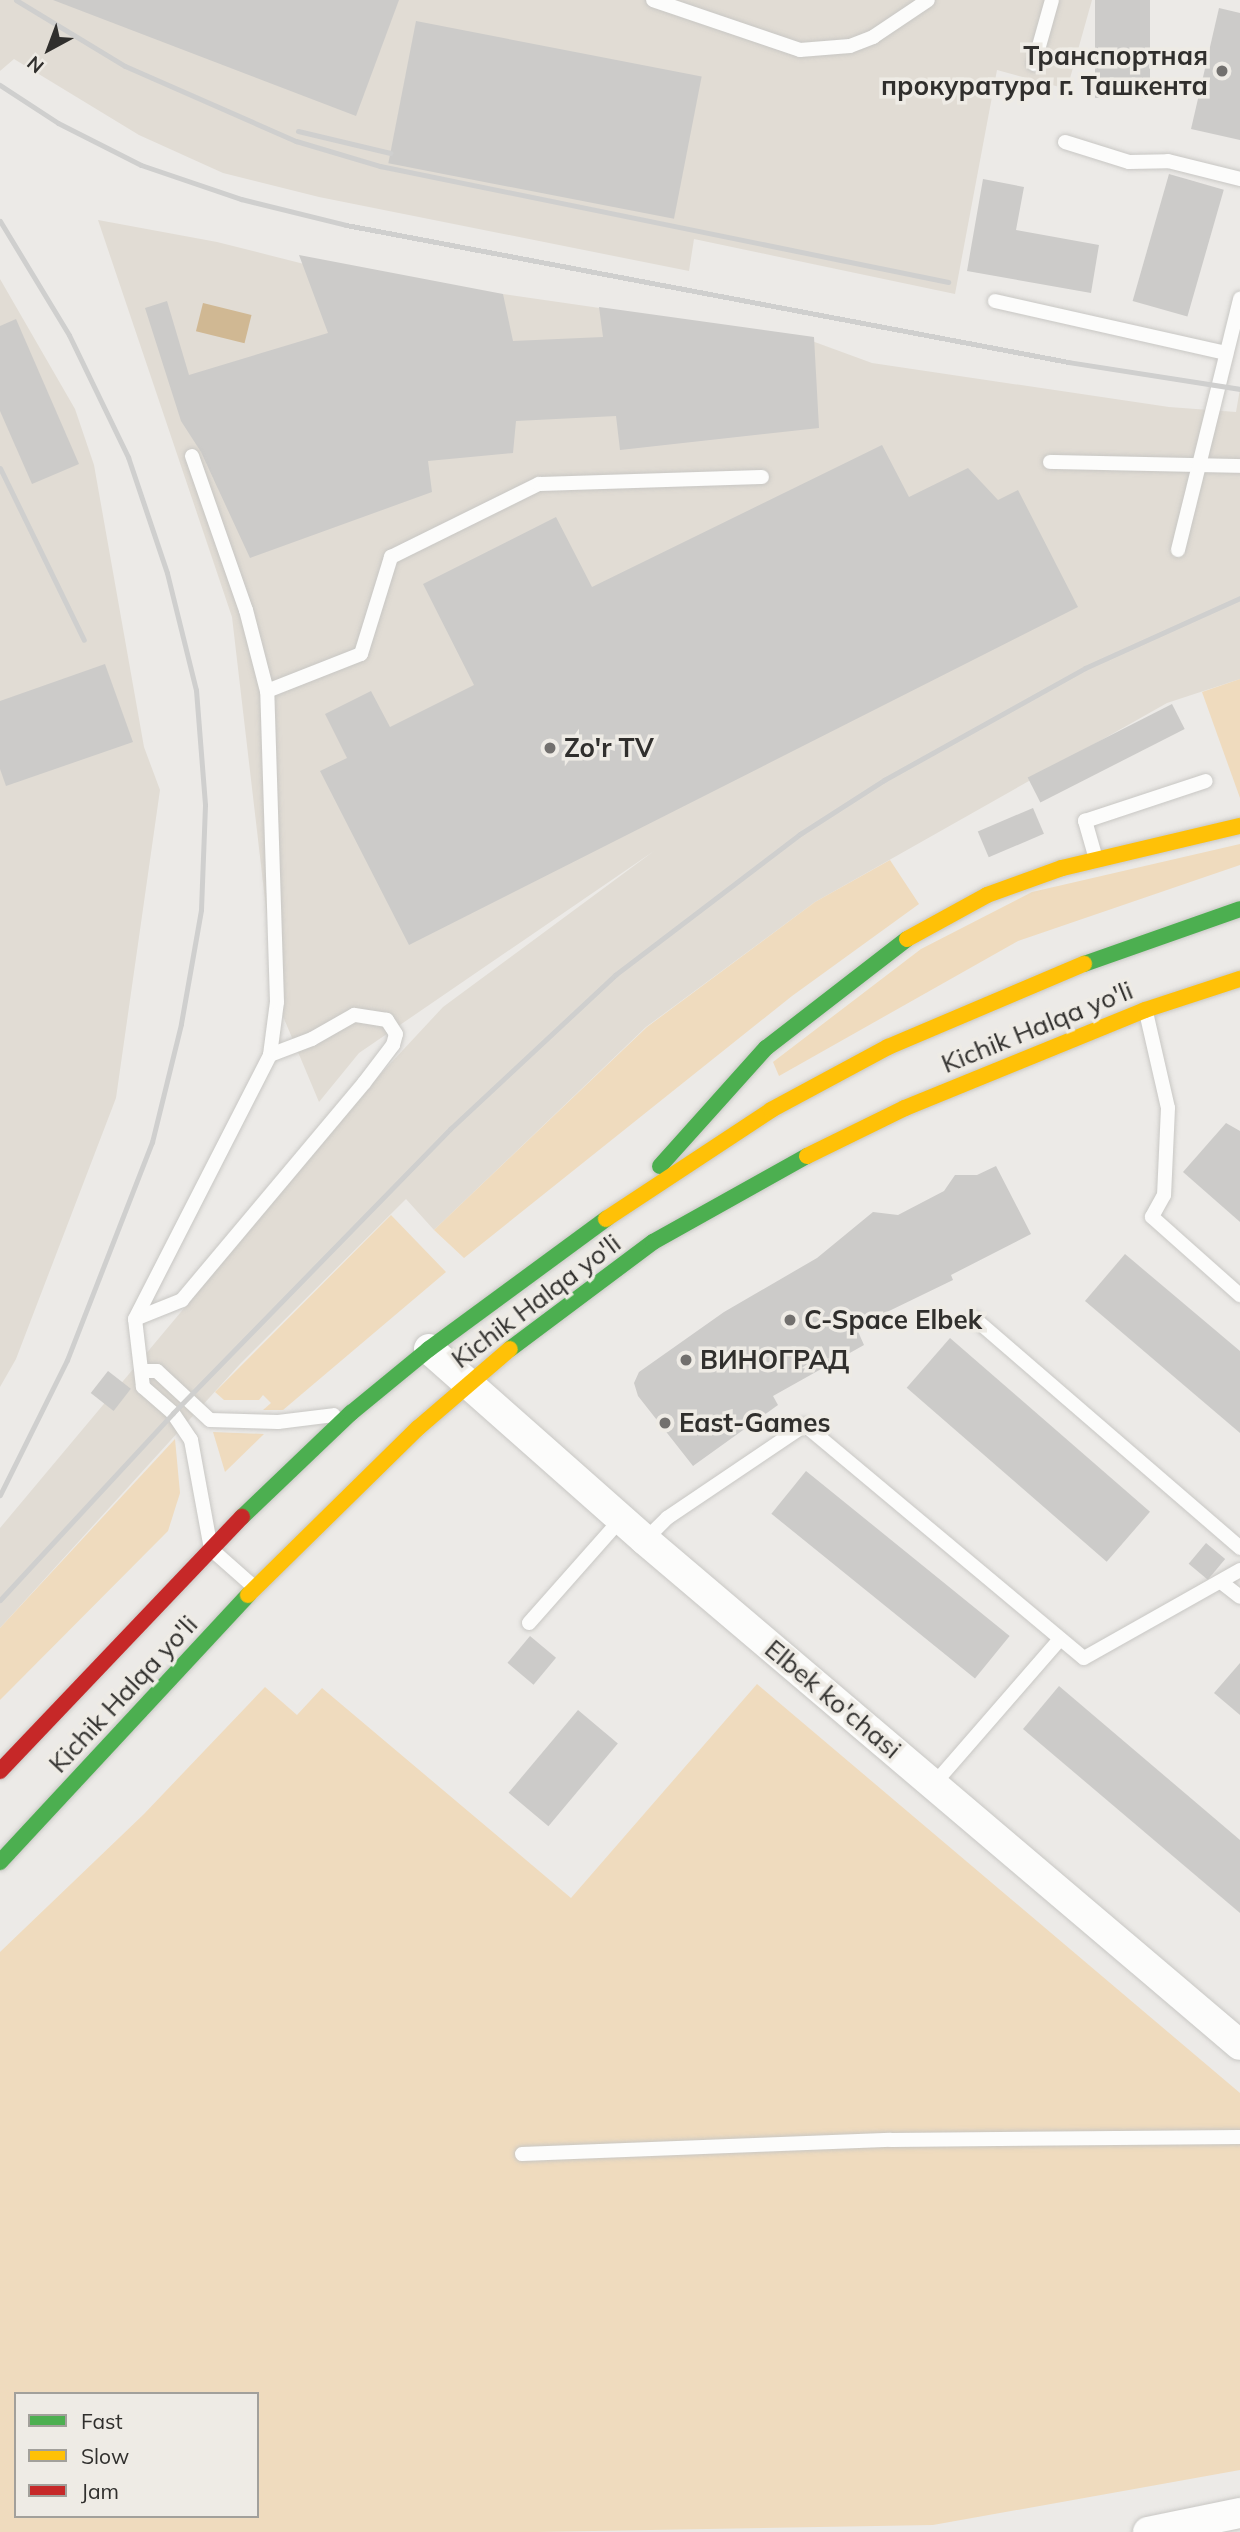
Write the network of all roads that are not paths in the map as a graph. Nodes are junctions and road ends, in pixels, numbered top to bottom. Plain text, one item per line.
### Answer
1 (653, 0) edge
2 (928, 0) edge
3 (1052, 0) edge
4 (1034, 64) dead end
5 (1065, 142) dead end
6 (1240, 179) edge
7 (1240, 299) edge
8 (995, 300) dead end
9 (1226, 353) junction
10 (192, 456) dead end
11 (1050, 462) dead end
12 (1198, 465) junction
13 (1240, 466) edge
14 (762, 477) dead end
15 (1178, 550) dead end
16 (267, 691) junction
17 (1206, 780) dead end
18 (1240, 826) edge
19 (1096, 860) junction
20 (1240, 909) edge
21 (1240, 979) edge
22 (1145, 1010) junction
23 (270, 1055) junction
24 (622, 1208) junction
25 (1240, 1295) edge
26 (974, 1318) dead end
27 (135, 1320) junction
28 (429, 1349) junction
29 (142, 1371) junction
30 (466, 1384) junction
31 (351, 1413) junction
32 (621, 1518) junction
33 (645, 1540) junction
34 (1240, 1548) edge
35 (211, 1549) junction
36 (1240, 1570) edge
37 (1222, 1582) junction
38 (255, 1588) junction
39 (1240, 1597) edge
40 (529, 1623) dead end
41 (1060, 1639) junction
42 (0, 1771) edge
43 (934, 1784) junction
44 (0, 1862) edge
45 (1240, 2045) edge
46 (1240, 2137) edge
47 (522, 2154) dead end
48 (1240, 2513) edge
49 (1148, 2532) edge

1 - 2 lane
3 - 4 lane
5 - 6 lane
7 - 9 lane
8 - 9 lane
9 - 12 lane
10 - 16 lane
11 - 12 lane
12 - 13 lane
12 - 15 lane
14 - 16 lane
16 - 23 lane
17 - 19 lane
18 - 19 highway
19 - 24 highway
20 - 24 highway, Kichik Halqa yo'li
21 - 22 highway, Kichik Halqa yo'li
22 - 25 lane
22 - 30 highway, Kichik Halqa yo'li
23 - 27 lane
23 - 27 lane
24 - 28 highway, Kichik Halqa yo'li
26 - 34 lane
27 - 29 lane
28 - 30 street, Elbek ko'chasi
28 - 31 highway, Kichik Halqa yo'li
29 - 31 lane
29 - 35 lane
30 - 32 street, Elbek ko'chasi
30 - 38 highway, Kichik Halqa yo'li
31 - 35 highway, Kichik Halqa yo'li
32 - 33 street, Elbek ko'chasi
32 - 40 lane
33 - 41 lane
33 - 43 street, Elbek ko'chasi
35 - 38 lane
35 - 42 highway, Kichik Halqa yo'li
36 - 37 lane
37 - 39 lane
37 - 41 lane
38 - 44 highway, Kichik Halqa yo'li
41 - 43 lane
43 - 45 street, Elbek ko'chasi
46 - 47 lane
48 - 49 street

